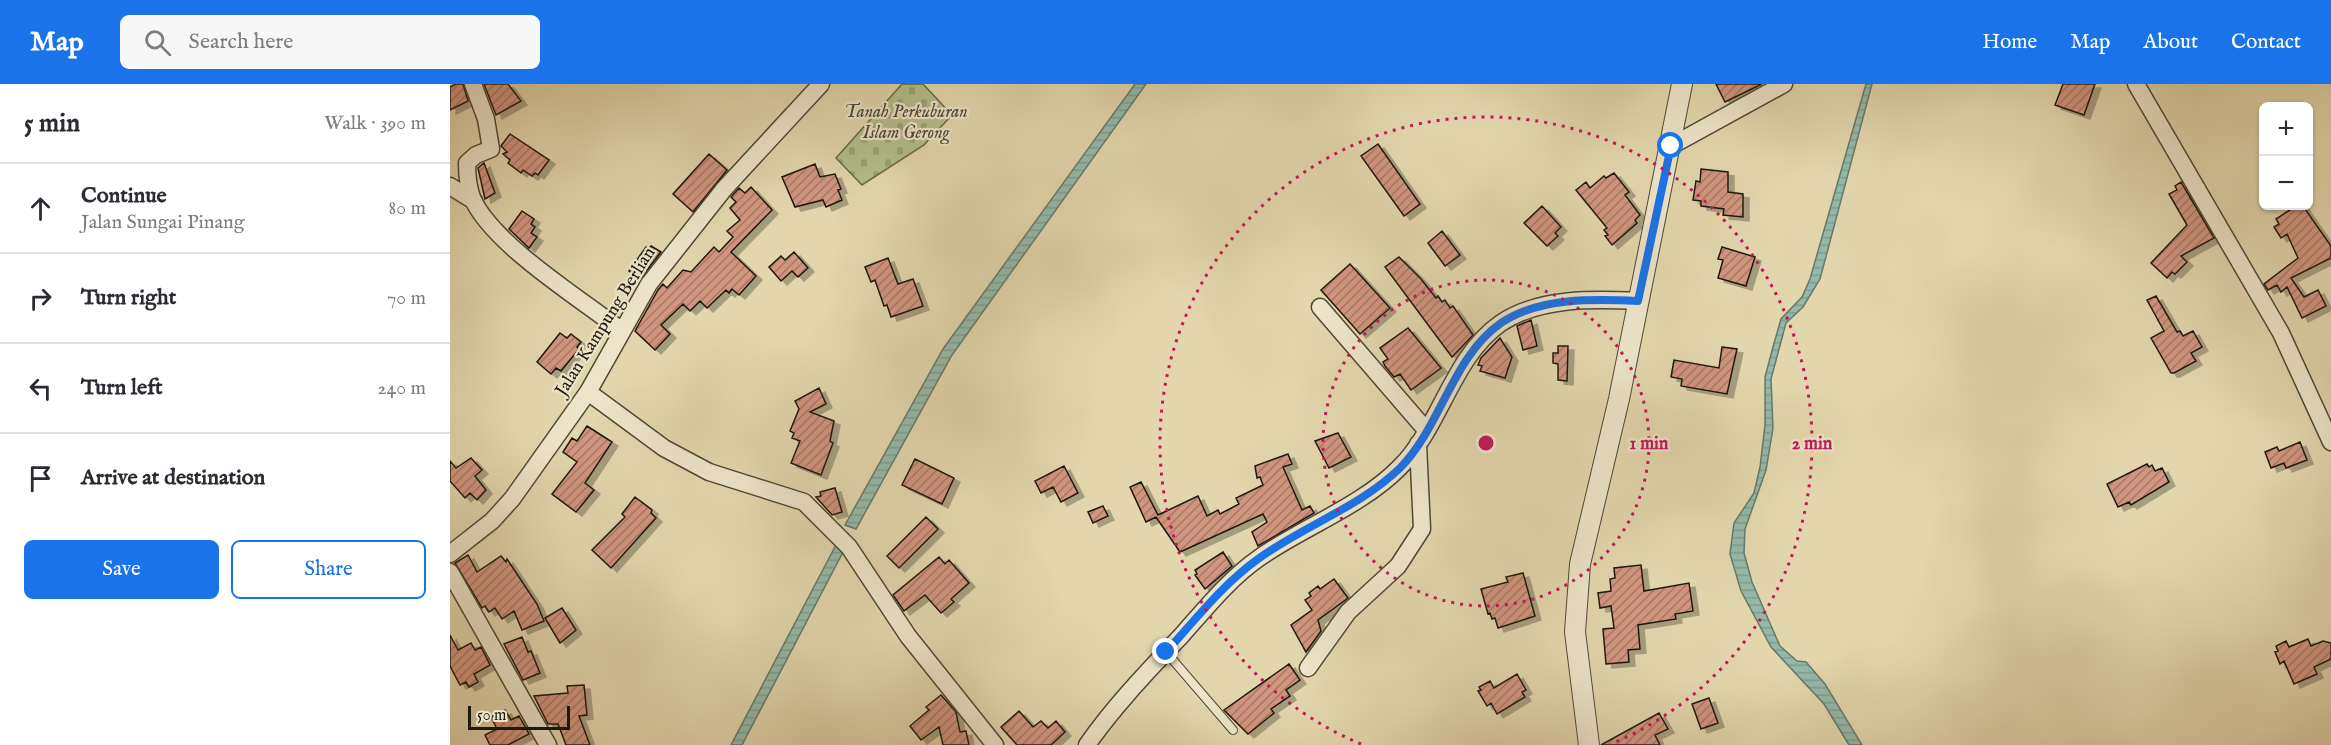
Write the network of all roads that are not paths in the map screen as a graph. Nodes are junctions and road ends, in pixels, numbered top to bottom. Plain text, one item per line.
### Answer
1 (473, 84) edge
2 (821, 84) edge
3 (1682, 84) edge
4 (1784, 84) edge
5 (2136, 84) edge
6 (1671, 146) junction
7 (450, 186) edge
8 (474, 201) junction
9 (1638, 301) junction
10 (1320, 307) dead end
11 (622, 331) junction
12 (588, 392) junction
13 (1422, 437) junction
14 (2331, 442) edge
15 (450, 554) edge
16 (450, 572) edge
17 (1166, 652) junction
18 (1308, 668) dead end
19 (1233, 730) dead end
20 (548, 745) edge
21 (996, 745) edge
22 (1087, 745) edge
23 (1589, 745) edge

1 - 8 street
2 - 11 street, Jalan Kampung Berlian
3 - 6 street
4 - 6 street
5 - 14 street
6 - 9 street
7 - 8 street
8 - 11 street
9 - 13 street
9 - 23 street
10 - 13 street
11 - 12 street, Jalan Kampung Berlian
12 - 15 street, Jalan Kampung Berlian
12 - 21 street
13 - 17 street
13 - 18 street
16 - 20 street
17 - 19 lane
17 - 22 street

